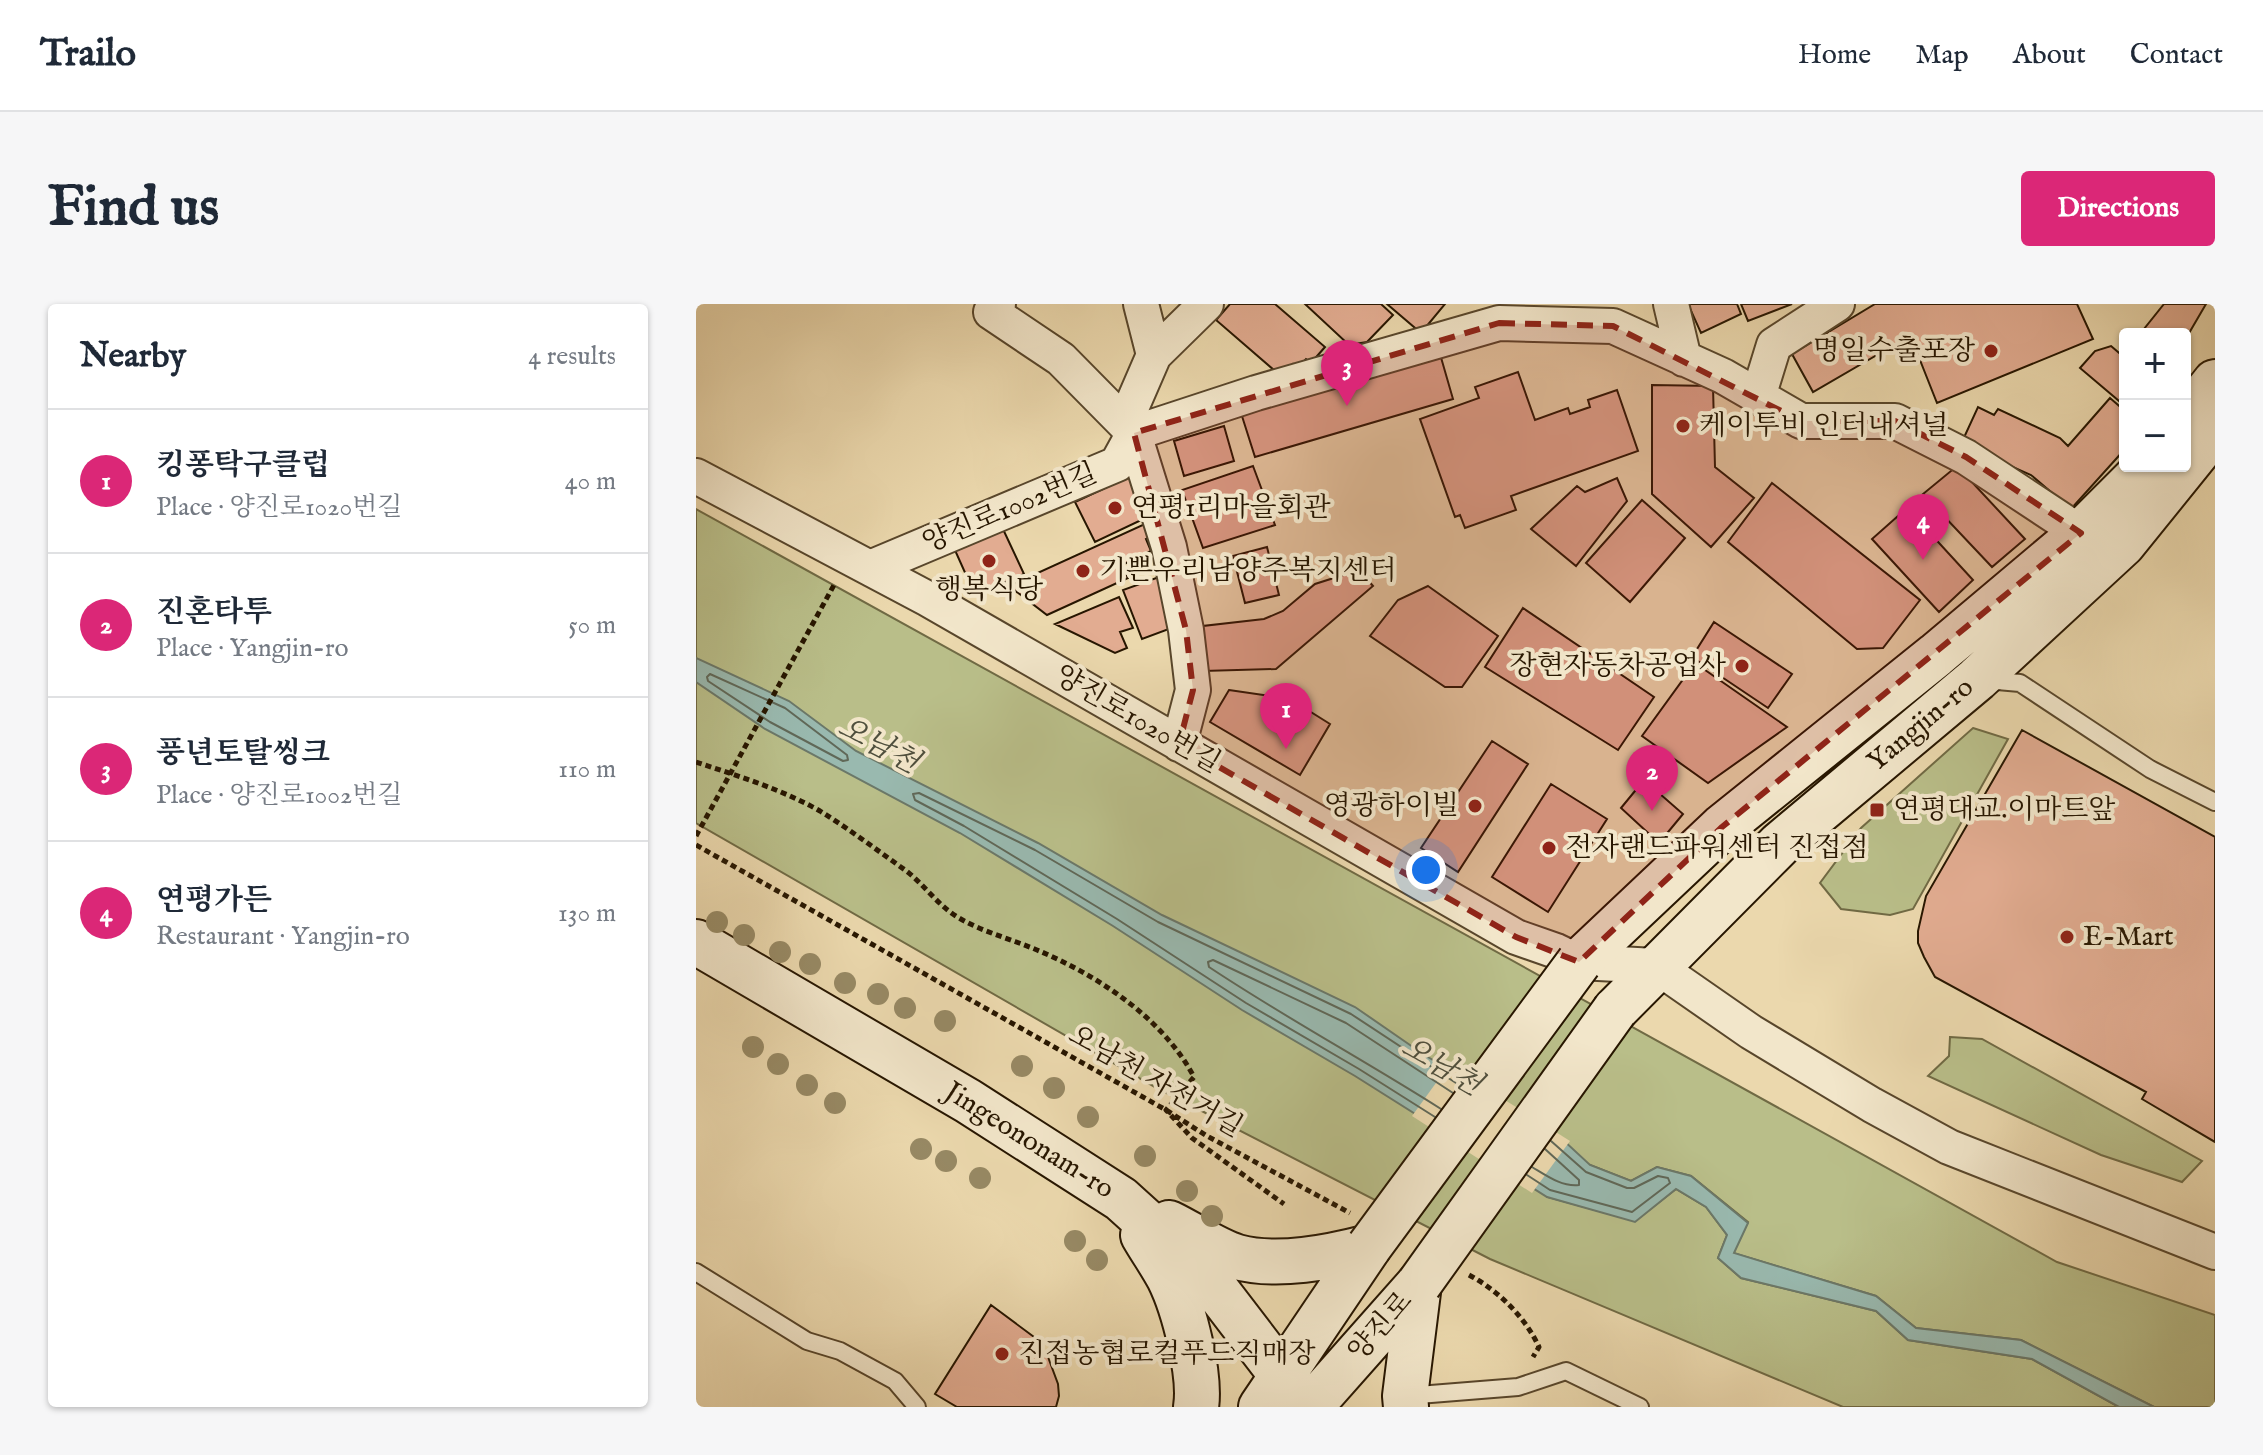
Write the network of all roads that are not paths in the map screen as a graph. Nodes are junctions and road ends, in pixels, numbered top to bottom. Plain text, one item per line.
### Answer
1 (998, 304) edge
2 (1141, 304) edge
3 (1206, 304) edge
4 (1671, 304) edge
5 (1837, 304) edge
6 (1154, 355) junction
7 (1684, 359) junction
8 (2215, 382) edge
9 (1758, 397) junction
10 (2191, 412) edge
11 (2215, 430) edge
12 (1134, 433) junction
13 (2142, 472) edge
14 (696, 476) edge
15 (2081, 533) junction
16 (861, 563) junction
17 (1977, 679) junction
18 (1179, 744) junction
19 (2215, 802) edge
20 (696, 942) edge
21 (1579, 962) junction
22 (1656, 966) junction
23 (1615, 1010) joint
24 (1121, 1199) junction
25 (1360, 1230) junction
26 (2215, 1252) edge
27 (696, 1272) edge
28 (1419, 1284) junction
29 (1290, 1399) edge
30 (1405, 1402) edge
31 (917, 1407) edge
32 (1196, 1407) edge
33 (1640, 1407) edge

1 - 12 street
2 - 6 street
3 - 6 street
4 - 7 street
5 - 9 street
6 - 12 street
7 - 9 street
7 - 12 street
8 - 10 main road
9 - 15 street
11 - 17 main road, Yangjin-ro
12 - 16 street, 양진로1002번길
12 - 18 street
13 - 15 main road, Yangjin-ro
14 - 16 street, 양진로1020번길
15 - 21 main road, Yangjin-ro
16 - 18 street, 양진로1020번길
17 - 19 lane
17 - 22 main road, Yangjin-ro
18 - 21 street, 양진로1020번길
20 - 24 main road, Jingeononam-ro
21 - 22 street
21 - 25 main road, Yangjin-ro, bridge
22 - 23 main road, Yangjin-ro
22 - 26 street
23 - 28 main road, 양진로, bridge
24 - 25 main road
24 - 29 main road, Jingeononam-ro
24 - 32 main road
25 - 29 main road, 양진로
27 - 31 lane
28 - 29 main road, 양진로
28 - 30 main road
30 - 33 lane

